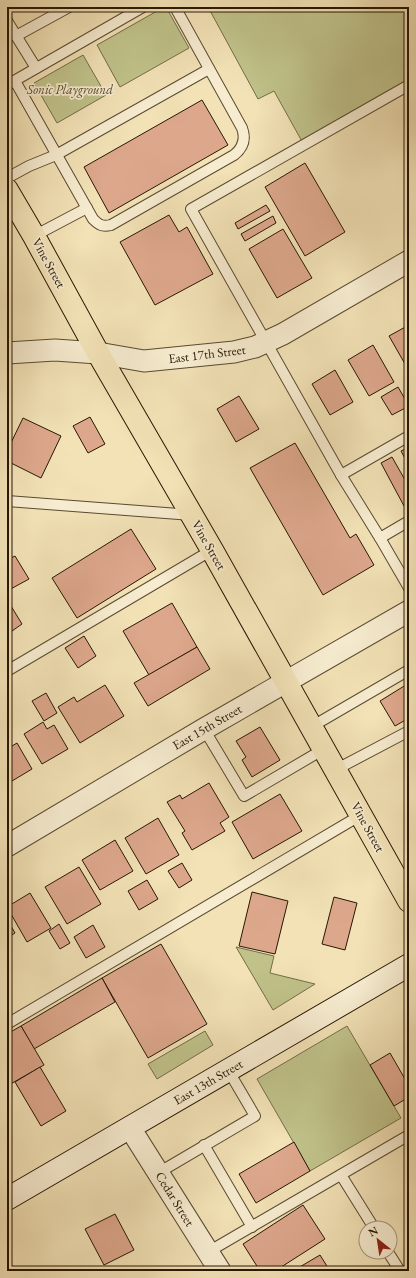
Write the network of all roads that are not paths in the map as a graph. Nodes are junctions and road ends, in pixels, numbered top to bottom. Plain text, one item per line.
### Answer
1 (69, 7) edge
2 (143, 7) edge
3 (175, 7) edge
4 (7, 20) edge
5 (16, 36) junction
6 (36, 68) junction
7 (209, 69) junction
8 (11, 83) edge
9 (409, 85) edge
10 (56, 155) junction
11 (7, 178) edge
12 (7, 190) edge
13 (87, 208) junction
14 (34, 236) junction
15 (409, 262) edge
16 (266, 342) junction
17 (7, 352) edge
18 (98, 353) junction
19 (409, 436) edge
20 (341, 475) junction
21 (7, 501) edge
22 (192, 515) junction
23 (409, 521) edge
24 (380, 538) junction
25 (212, 550) junction
26 (409, 588) edge
27 (409, 611) edge
28 (409, 670) edge
29 (7, 671) edge
30 (286, 682) junction
31 (311, 726) junction
32 (204, 729) junction
33 (409, 731) edge
34 (324, 749) junction
35 (335, 770) junction
36 (361, 815) junction
37 (7, 846) edge
38 (409, 901) edge
39 (409, 965) edge
40 (7, 1024) edge
41 (228, 1070) junction
42 (130, 1128) junction
43 (409, 1135) edge
44 (204, 1145) junction
45 (158, 1172) junction
46 (341, 1174) junction
47 (7, 1199) edge
48 (369, 1220) edge
49 (252, 1227) junction
50 (208, 1252) junction
51 (393, 1260) edge
52 (220, 1271) edge
53 (400, 1271) edge

1 - 5 lane
2 - 6 lane
3 - 7 lane
4 - 5 lane
5 - 6 lane
6 - 8 lane
7 - 10 lane
7 - 13 lane
8 - 10 lane
9 - 16 lane
10 - 11 lane
10 - 13 lane
12 - 14 main road, Vine Street
13 - 14 lane
14 - 18 main road, Vine Street
15 - 16 street, East 17th Street
16 - 18 street, East 17th Street
16 - 20 lane
17 - 18 street, East 17th Street
18 - 22 main road, Vine Street
19 - 20 lane
20 - 24 lane
21 - 22 lane
22 - 25 main road, Vine Street
23 - 24 lane
24 - 26 lane
25 - 29 lane
25 - 30 main road, Vine Street
27 - 30 street, East 15th Street
28 - 31 lane
30 - 31 main road, Vine Street
30 - 32 street, East 15th Street
31 - 34 main road, Vine Street
32 - 34 lane
32 - 37 street, East 15th Street
33 - 35 lane
34 - 35 main road, Vine Street
35 - 36 main road, Vine Street
36 - 38 main road, Vine Street
36 - 40 lane
39 - 41 street, East 13th Street
41 - 42 street, East 13th Street
41 - 44 lane
42 - 45 street, Cedar Street
42 - 47 street, East 13th Street
43 - 46 lane
44 - 45 lane
44 - 49 lane
45 - 50 street, Cedar Street
46 - 48 lane
46 - 49 lane
49 - 50 lane
50 - 52 street, Cedar Street
51 - 53 lane

